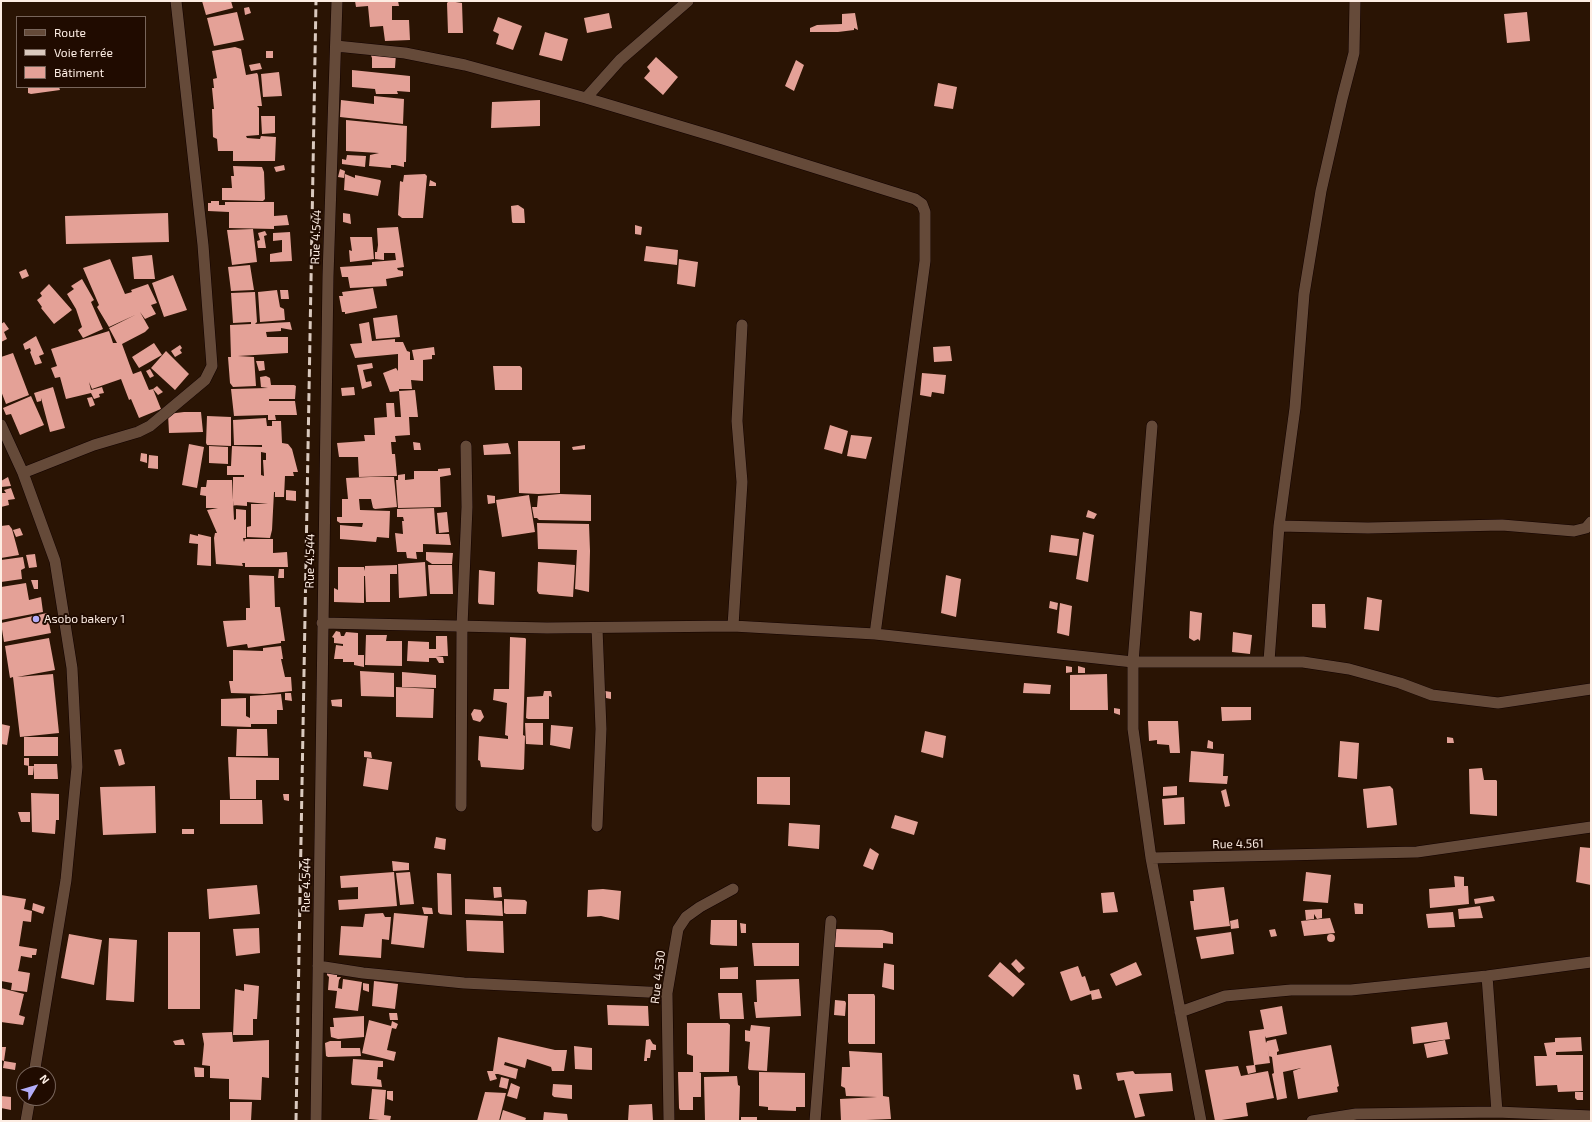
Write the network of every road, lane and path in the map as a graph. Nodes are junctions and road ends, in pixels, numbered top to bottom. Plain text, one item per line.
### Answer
1 (176, 1) edge
2 (337, 1) edge
3 (688, 1) edge
4 (1355, 1) edge
5 (336, 46) junction
6 (586, 98) junction
7 (742, 325) dead end
8 (1, 425) edge
9 (1152, 426) dead end
10 (466, 446) dead end
11 (23, 473) junction
12 (1591, 522) edge
13 (1279, 526) junction
14 (322, 622) junction
15 (462, 626) junction
16 (733, 626) junction
17 (597, 628) junction
18 (875, 634) junction
19 (1269, 661) junction
20 (1133, 662) junction
21 (1591, 689) edge
22 (461, 806) dead end
23 (598, 826) dead end
24 (1591, 828) edge
25 (1151, 858) junction
26 (733, 889) dead end
27 (831, 921) dead end
28 (1591, 962) edge
29 (318, 966) junction
30 (1487, 976) junction
31 (667, 993) junction
32 (1180, 1012) junction
33 (35, 1066) edge
34 (29, 1106) edge
35 (1497, 1112) junction
36 (1591, 1116) edge
37 (26, 1121) edge
38 (316, 1121) edge
39 (669, 1121) edge
40 (815, 1121) edge
41 (1201, 1121) edge
42 (1312, 1121) edge

1 - 11 street
2 - 5 street, Rue 4.544
3 - 6 street
4 - 13 street
5 - 6 street
5 - 14 street, Rue 4.544
6 - 18 street
7 - 16 street
8 - 11 street
9 - 20 street
10 - 15 street
11 - 33 street
12 - 13 street
13 - 19 street
14 - 15 street
14 - 29 street, Rue 4.544
15 - 17 street
15 - 22 street
16 - 17 street
16 - 18 street
17 - 23 street
18 - 20 street
19 - 20 street
19 - 21 street
20 - 25 street
24 - 25 street, Rue 4.561
25 - 32 street
26 - 31 street, Rue 4.530
27 - 40 street
28 - 30 street
29 - 31 street
29 - 38 street, Rue 4.544
30 - 32 street
30 - 35 street
31 - 39 street, Rue 4.530
32 - 41 street
34 - 37 street
35 - 36 street
35 - 42 street

